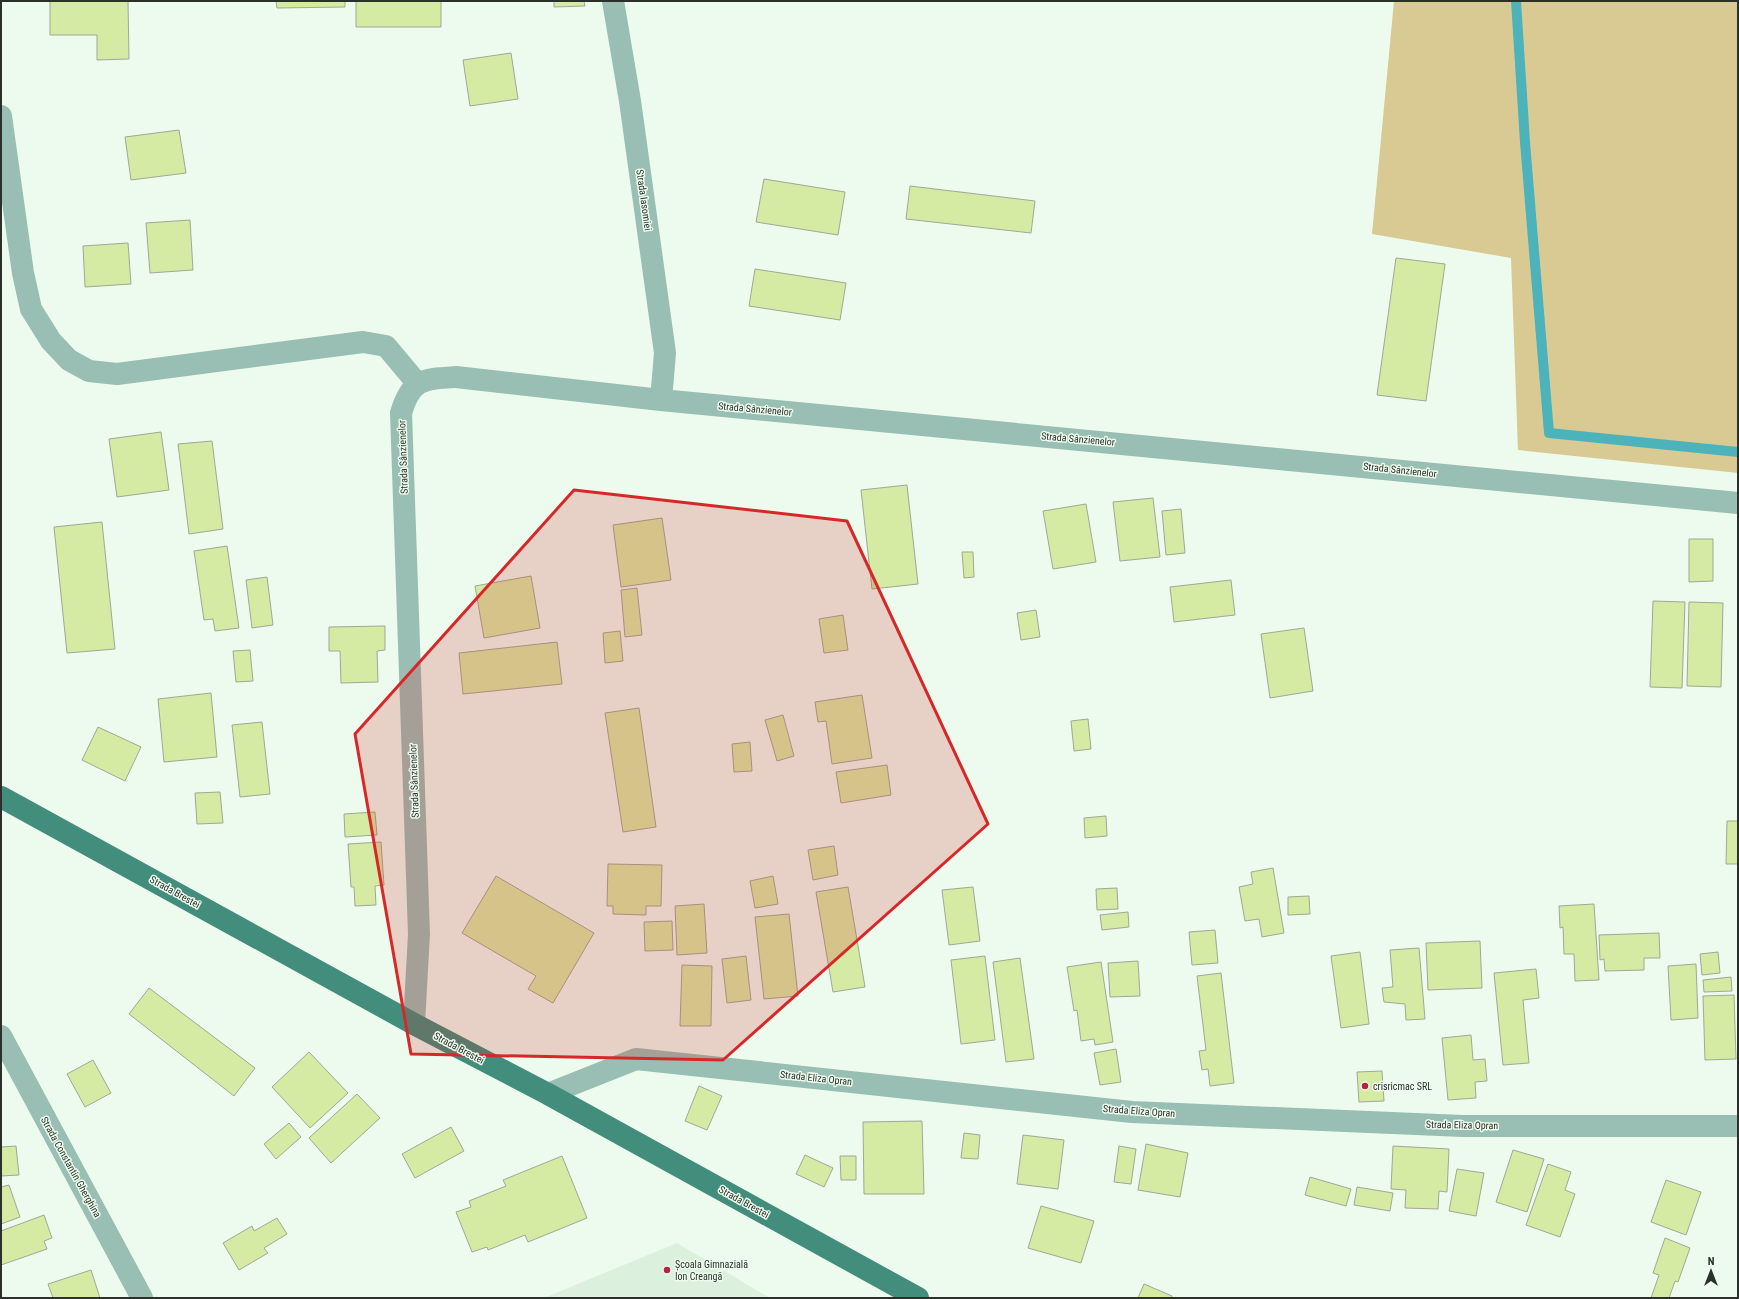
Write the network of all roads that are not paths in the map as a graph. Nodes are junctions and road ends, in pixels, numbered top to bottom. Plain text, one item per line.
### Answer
1 (613, 1) edge
2 (1, 116) edge
3 (417, 383) junction
4 (661, 400) junction
5 (1738, 503) edge
6 (1, 796) edge
7 (414, 1024) junction
8 (1, 1036) edge
9 (548, 1094) junction
10 (1738, 1126) edge
11 (142, 1298) edge
12 (918, 1298) edge

1 - 4 street, Strada Iasomiei
2 - 3 street
3 - 4 street, Strada Sânzienelor
3 - 7 street, Strada Sânzienelor
4 - 5 street, Strada Sânzienelor
6 - 7 main road, Strada Brestei
7 - 9 main road, Strada Brestei
8 - 11 street, Strada Constantin Gherghina
9 - 10 street, Strada Eliza Opran
9 - 12 main road, Strada Brestei

